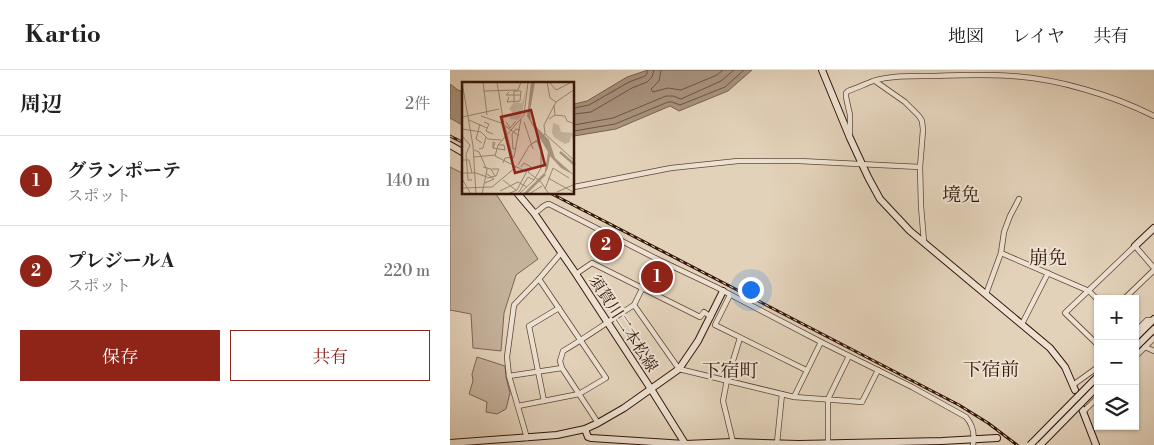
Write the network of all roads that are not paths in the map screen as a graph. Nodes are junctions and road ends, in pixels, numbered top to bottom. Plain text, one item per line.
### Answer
1 (822, 70) edge
2 (875, 81) junction
3 (1154, 116) edge
4 (850, 138) junction
5 (450, 145) edge
6 (462, 152) edge
7 (862, 164) junction
8 (920, 167) junction
9 (575, 187) edge
10 (519, 195) edge
11 (1019, 198) dead end
12 (534, 213) junction
13 (1154, 228) edge
14 (924, 242) junction
15 (1135, 246) junction
16 (1000, 252) junction
17 (561, 253) junction
18 (657, 259) junction
19 (1154, 269) edge
20 (576, 274) junction
21 (1048, 274) junction
22 (540, 279) junction
23 (643, 288) junction
24 (723, 291) junction
25 (1088, 291) junction
26 (986, 294) junction
27 (730, 295) junction
28 (1128, 295) edge
29 (1094, 296) edge
30 (634, 305) junction
31 (559, 308) junction
32 (711, 316) junction
33 (1153, 320) edge
34 (607, 322) junction
35 (1022, 324) junction
36 (1139, 328) edge
37 (1154, 329) edge
38 (1139, 334) edge
39 (1151, 337) edge
40 (740, 338) junction
41 (581, 341) junction
42 (1094, 341) edge
43 (821, 342) junction
44 (1139, 345) edge
45 (1145, 347) junction
46 (1154, 351) edge
47 (1139, 353) edge
48 (849, 356) junction
49 (562, 368) junction
50 (678, 369) junction
51 (806, 370) junction
52 (878, 370) junction
53 (1094, 370) edge
54 (538, 371) junction
55 (509, 376) junction
56 (727, 380) junction
57 (1094, 380) edge
58 (1074, 387) joint
59 (651, 390) junction
60 (1094, 390) edge
61 (580, 394) junction
62 (782, 394) junction
63 (794, 397) junction
64 (828, 399) junction
65 (1094, 400) edge
66 (544, 401) junction
67 (518, 406) junction
68 (1082, 411) joint
69 (598, 423) junction
70 (585, 430) junction
71 (527, 438) junction
72 (997, 438) dead end
73 (499, 442) edge
74 (733, 442) junction
75 (974, 442) edge
76 (450, 443) edge
77 (777, 443) junction
78 (828, 443) junction
79 (685, 444) edge
80 (799, 444) edge
81 (1030, 445) edge
82 (1040, 445) edge
83 (1096, 445) edge

1 - 4 street
2 - 3 street
2 - 4 street
2 - 8 street
4 - 7 street
5 - 6 street
7 - 8 street
7 - 9 street
7 - 14 street
8 - 14 street
10 - 12 street, 須賀川二本松線
11 - 16 street
12 - 17 street, 須賀川二本松線
12 - 18 street
13 - 15 street
14 - 26 street
15 - 19 street
15 - 25 street
16 - 21 street
16 - 26 street
17 - 20 street, 須賀川二本松線
17 - 22 street
18 - 23 street
18 - 24 street
19 - 28 street
20 - 23 street
20 - 34 street, 須賀川二本松線
21 - 25 street
21 - 35 street
22 - 31 street
22 - 55 street
23 - 30 street
23 - 32 street
24 - 27 street
24 - 32 street
25 - 29 street
25 - 42 street
26 - 35 street
27 - 40 street
27 - 43 street
30 - 34 street
30 - 50 street
31 - 41 street
31 - 54 street
32 - 50 street
33 - 36 street
33 - 38 street
34 - 41 street
34 - 59 street, 須賀川二本松線
35 - 58 street
37 - 39 street
39 - 44 street
39 - 45 street
40 - 51 street
40 - 56 street
41 - 49 street
41 - 61 street
43 - 48 street
43 - 51 street
45 - 46 street
45 - 47 street
48 - 52 street
48 - 64 street
49 - 54 street
49 - 61 street
50 - 56 street
50 - 59 street
51 - 63 street
52 - 64 street
52 - 75 street
53 - 58 street
54 - 55 street
54 - 66 street
55 - 67 street
56 - 62 street
56 - 74 street
57 - 81 street, bridge
59 - 69 street
59 - 79 street, 須賀川二本松線
60 - 82 street, bridge
61 - 66 street
61 - 69 street
62 - 63 street
62 - 77 street
63 - 64 street
64 - 78 street
65 - 68 street
66 - 67 street
67 - 71 street
68 - 83 street
69 - 70 street
70 - 71 street
70 - 79 street
71 - 73 street
72 - 75 street
73 - 76 street
74 - 77 street
74 - 79 street
75 - 78 street
77 - 80 street
78 - 80 street

